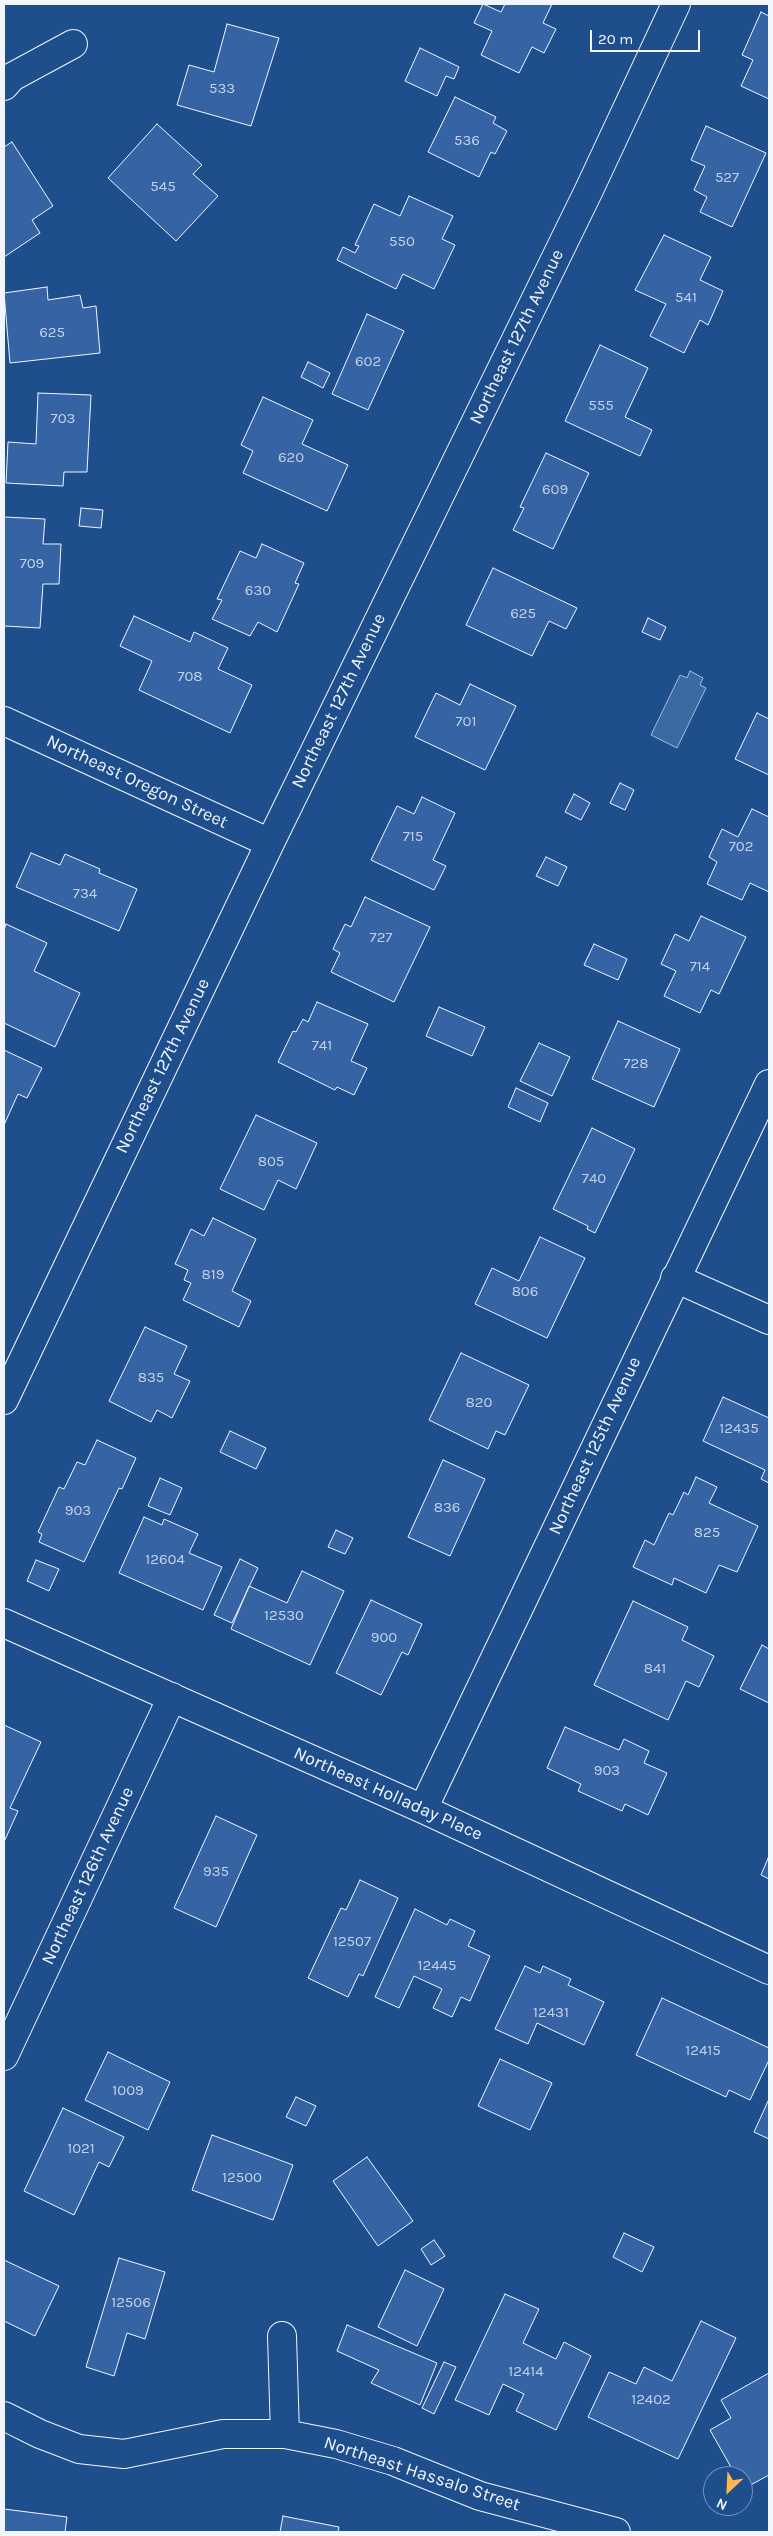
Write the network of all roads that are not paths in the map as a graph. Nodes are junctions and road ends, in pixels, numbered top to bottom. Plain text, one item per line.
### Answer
1 (676, 4) edge
2 (73, 44) dead end
3 (4, 86) edge
4 (4, 721) edge
5 (270, 843) junction
6 (769, 1084) edge
7 (675, 1278) junction
8 (769, 1320) edge
9 (4, 1400) edge
10 (4, 1622) edge
11 (172, 1697) junction
12 (423, 1809) junction
13 (769, 1970) edge
14 (4, 2056) edge
15 (282, 2336) dead end
16 (4, 2416) edge
17 (285, 2434) junction
18 (616, 2532) edge

1 - 5 street, Northeast 127th Avenue
2 - 3 street
4 - 5 street, Northeast Oregon Street
5 - 9 street, Northeast 127th Avenue
6 - 7 street, Northeast 125th Avenue
7 - 8 street
7 - 12 street, Northeast 125th Avenue
10 - 11 street, Northeast Holladay Place
11 - 12 street, Northeast Holladay Place
11 - 14 street, Northeast 126th Avenue
12 - 13 street, Northeast Holladay Place
15 - 17 street
16 - 17 street, Northeast Hassalo Street
17 - 18 street, Northeast Hassalo Street

